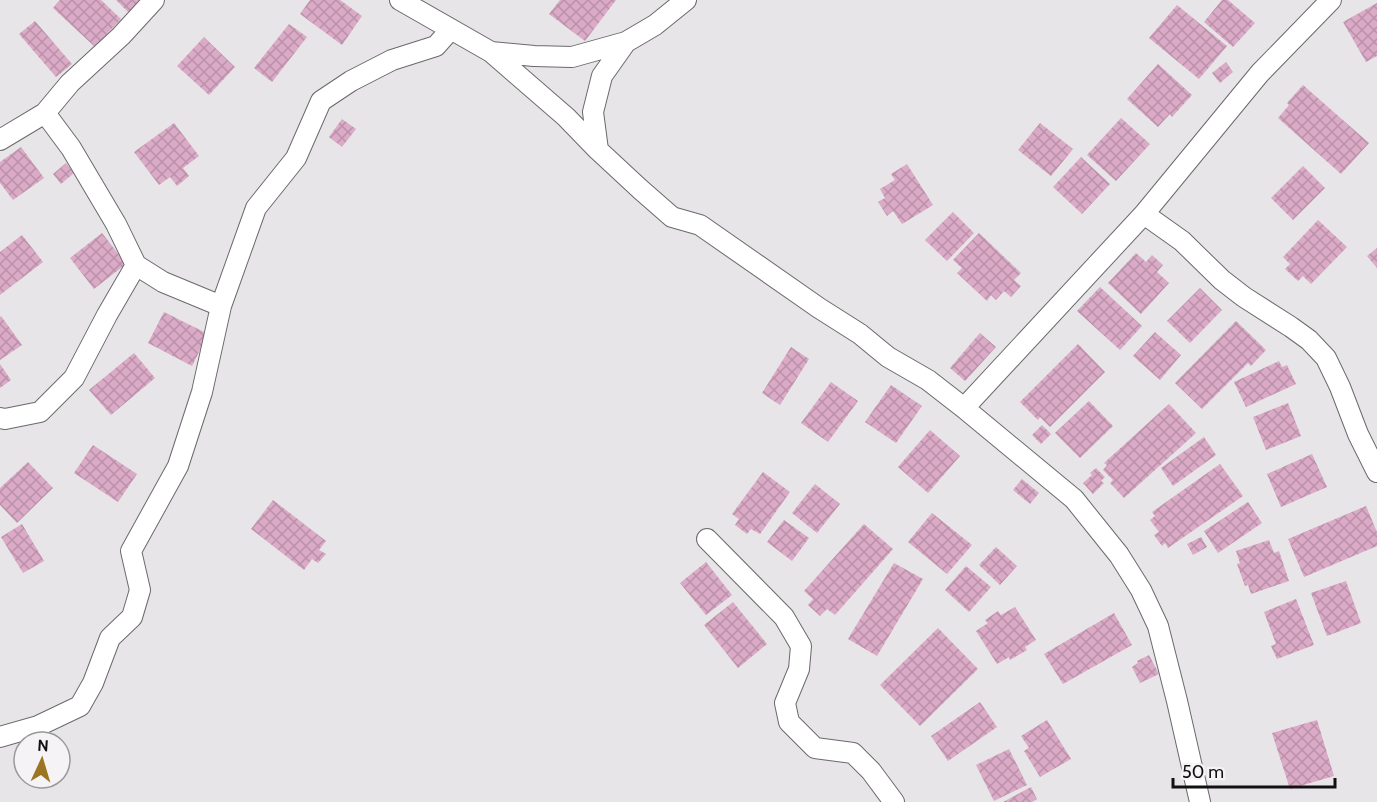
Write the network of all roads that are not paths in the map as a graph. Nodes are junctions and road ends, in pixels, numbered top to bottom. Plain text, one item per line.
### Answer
1 (153, 0) edge
2 (400, 0) edge
3 (686, 0) edge
4 (1331, 0) edge
5 (451, 29) junction
6 (626, 42) junction
7 (491, 52) junction
8 (45, 113) junction
9 (0, 140) edge
10 (598, 150) junction
11 (1144, 214) junction
12 (136, 265) junction
13 (221, 306) junction
14 (964, 408) junction
15 (0, 418) edge
16 (1377, 472) edge
17 (707, 539) dead end
18 (0, 737) edge
19 (894, 802) edge
20 (1200, 802) edge

1 - 8 street
2 - 5 street
3 - 6 street
4 - 11 street
5 - 7 street
5 - 13 street
6 - 7 street
6 - 10 street
7 - 10 street
8 - 9 street
8 - 12 street
10 - 14 street
11 - 14 street
11 - 16 street
12 - 13 street
12 - 15 street
13 - 18 street
14 - 20 street
17 - 19 street

